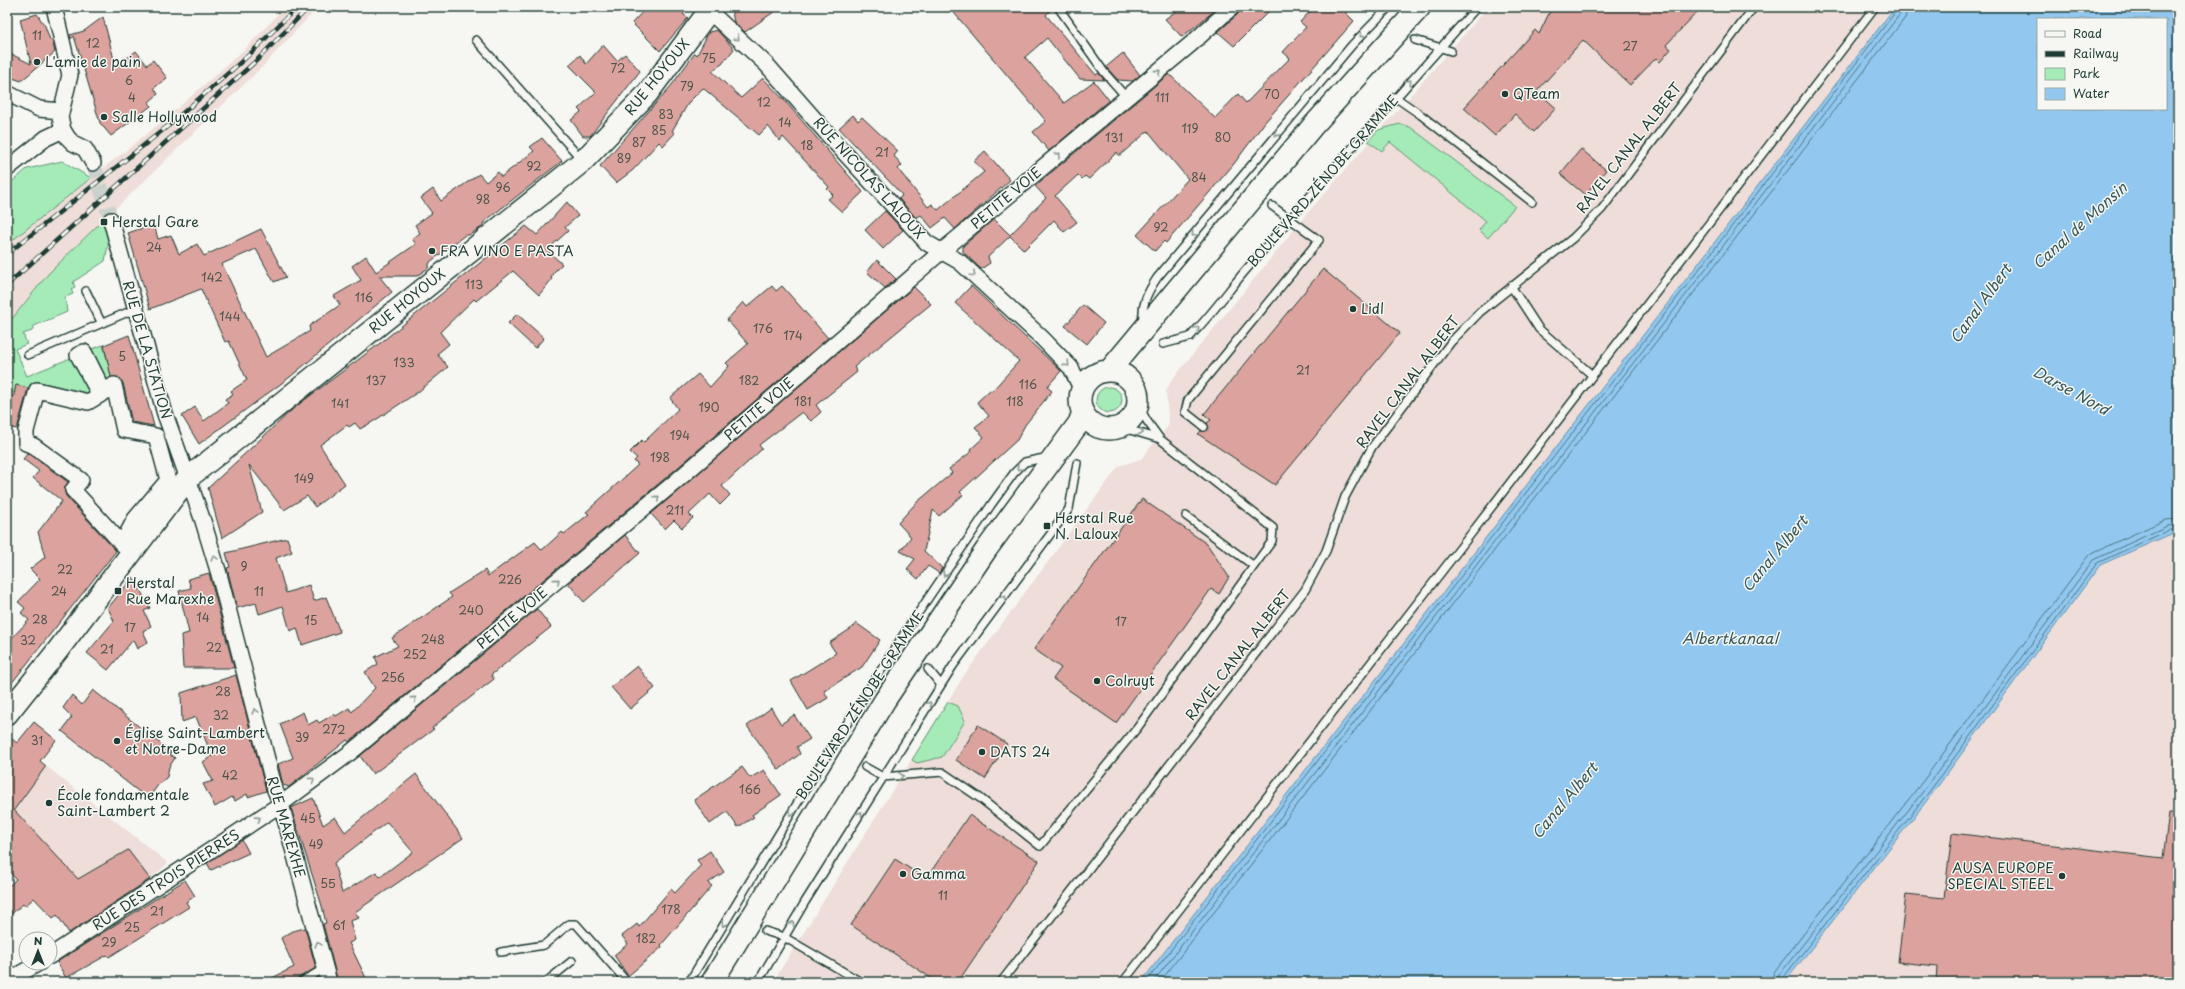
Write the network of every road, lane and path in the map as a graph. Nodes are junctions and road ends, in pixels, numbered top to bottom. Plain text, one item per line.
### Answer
1 (54, 7) edge
2 (1058, 7) edge
3 (1232, 7) edge
4 (1389, 7) edge
5 (1420, 7) edge
6 (1477, 7) edge
7 (1754, 7) edge
8 (1875, 7) edge
9 (710, 9) edge
10 (476, 40) dead end
11 (1415, 40) dead end
12 (1440, 48) junction
13 (1451, 51) dead end
14 (7, 93) edge
15 (1395, 97) junction
16 (1127, 98) junction
17 (61, 111) junction
18 (63, 130) junction
19 (583, 161) junction
20 (93, 163) tunnel mouth
21 (7, 169) edge
22 (1532, 202) dead end
23 (1272, 206) dead end
24 (1291, 218) junction
25 (111, 220) tunnel mouth
26 (942, 251) junction
27 (1511, 286) junction
28 (86, 291) dead end
29 (135, 309) junction
30 (101, 322) junction
31 (1144, 330) junction
32 (1163, 344) dead end
33 (28, 354) dead end
34 (1109, 371) junction
35 (1592, 375) junction
36 (1082, 390) junction
37 (1138, 405) junction
38 (1083, 412) junction
39 (1120, 427) junction
40 (1204, 427) dead end
41 (156, 436) joint
42 (1160, 439) junction
43 (1055, 456) junction
44 (1077, 463) dead end
45 (188, 478) junction
46 (1186, 516) dead end
47 (1254, 566) junction
48 (928, 669) dead end
49 (941, 685) junction
50 (7, 714) edge
51 (864, 767) dead end
52 (883, 777) junction
53 (281, 804) junction
54 (765, 931) dead end
55 (784, 937) junction
56 (58, 951) edge
57 (501, 952) dead end
58 (572, 961) dead end
59 (25, 971) edge
60 (327, 975) edge
61 (7, 981) edge
62 (301, 982) edge
63 (546, 982) edge
64 (627, 982) edge
65 (689, 982) edge
66 (712, 982) edge
67 (758, 982) edge
68 (860, 982) edge
69 (1001, 982) edge
70 (1123, 982) edge

1 - 17 street
2 - 16 lane
16 -> 3 street, PETITE VOIE
4 -> 31 lane
5 - 31 main road
6 - 12 lane, BOULEVARD ZÉNOBE GRAMME
7 - 27 lane, RAVEL CANAL ALBERT
8 - 35 lane
9 - 19 main road, RUE HOYOUX
9 -> 26 street, RUE NICOLAS LALOUX
10 - 19 lane
11 - 12 lane
12 - 13 lane
15 -> 12 lane, BOULEVARD ZÉNOBE GRAMME
14 - 17 street
15 - 22 lane
15 - 24 lane, BOULEVARD ZÉNOBE GRAMME
26 -> 16 street, PETITE VOIE
17 - 18 street
18 - 20 street
18 - 21 street
19 - 45 main road, RUE HOYOUX
23 - 24 lane
32 -> 24 lane, BOULEVARD ZÉNOBE GRAMME
24 - 40 lane
25 - 29 street, RUE DE LA STATION
26 -> 36 street, RUE NICOLAS LALOUX
53 -> 26 street, PETITE VOIE
27 - 35 lane
27 - 69 lane, RAVEL CANAL ALBERT
28 - 30 lane
29 - 30 lane
29 - 45 street, RUE DE LA STATION
30 - 33 lane
31 - 34 main road
34 - 36 main road
34 - 37 main road
35 - 70 lane
36 - 38 main road
37 - 39 main road
37 - 42 lane
38 - 39 main road
38 - 43 main road, BOULEVARD ZÉNOBE GRAMME
39 -> 42 lane
41 - 41 street
42 - 47 lane
43 -> 65 lane, BOULEVARD ZÉNOBE GRAMME
43 - 66 main road, BOULEVARD ZÉNOBE GRAMME
49 -> 44 lane
45 - 50 main road, RUE HOYOUX
53 -> 45 street, RUE MAREXHE
46 - 47 lane
52 -> 47 lane
48 - 49 lane
52 -> 49 lane
51 - 52 lane
55 -> 52 lane
56 -> 53 street, RUE DES TROIS PIERRES
60 -> 53 street, RUE MAREXHE
54 - 55 lane
55 - 67 lane
55 - 68 lane
57 - 64 lane
58 - 63 lane
59 - 61 street
60 - 62 lane, RUE MAREXHE

